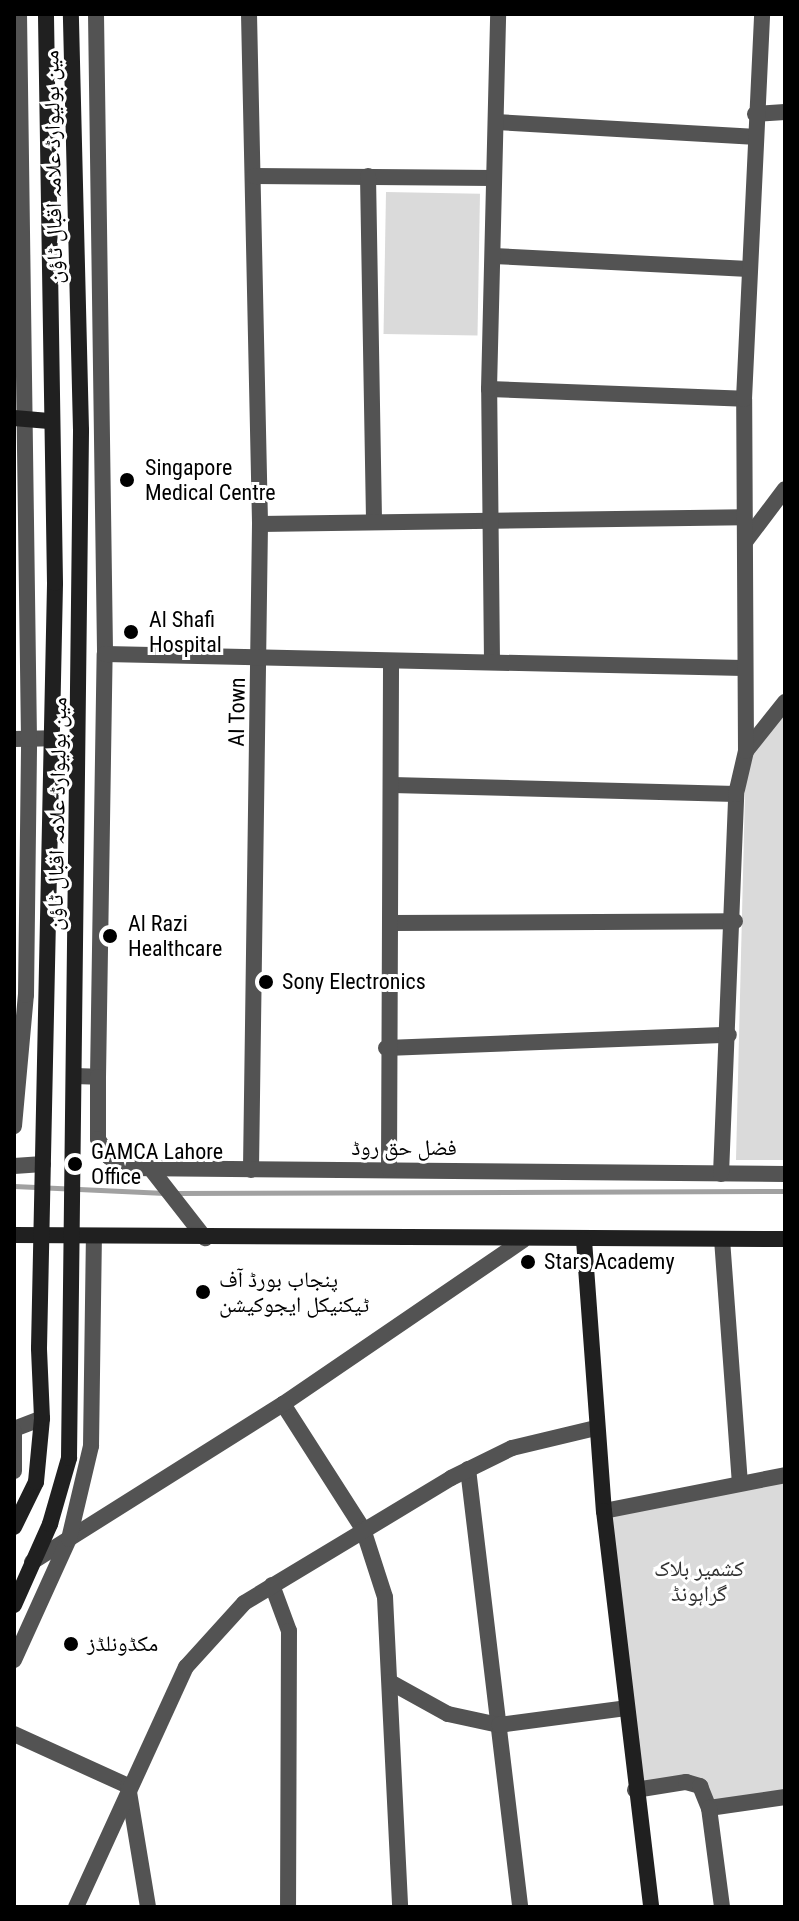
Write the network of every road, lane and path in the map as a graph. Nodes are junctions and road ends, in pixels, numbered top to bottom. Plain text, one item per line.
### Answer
1 (19, 14) edge
2 (46, 14) edge
3 (71, 14) edge
4 (96, 14) edge
5 (249, 14) edge
6 (498, 14) edge
7 (762, 14) edge
8 (785, 112) edge
9 (755, 114) junction
10 (496, 122) junction
11 (753, 137) junction
12 (254, 176) junction
13 (368, 176) junction
14 (494, 178) junction
15 (493, 256) junction
16 (749, 269) junction
17 (489, 389) junction
18 (744, 399) junction
19 (20, 418) edge
20 (52, 421) junction
21 (785, 489) edge
22 (743, 517) junction
23 (374, 521) junction
24 (260, 524) junction
25 (494, 524) junction
26 (745, 542) junction
27 (105, 654) junction
28 (260, 660) junction
29 (391, 661) junction
30 (492, 661) junction
31 (744, 668) junction
32 (785, 702) edge
33 (53, 738) junction
34 (22, 739) edge
35 (746, 751) junction
36 (392, 785) junction
37 (736, 794) junction
38 (19, 917) edge
39 (735, 921) junction
40 (391, 923) junction
41 (20, 995) edge
42 (729, 1035) junction
43 (386, 1048) junction
44 (74, 1076) junction
45 (98, 1077) junction
46 (14, 1126) edge
47 (14, 1166) edge
48 (151, 1169) junction
49 (389, 1169) junction
50 (43, 1170) junction
51 (251, 1170) junction
52 (721, 1174) junction
53 (785, 1174) edge
54 (75, 1228) junction
55 (14, 1235) edge
56 (41, 1236) junction
57 (94, 1236) junction
58 (205, 1238) junction
59 (722, 1239) junction
60 (785, 1239) edge
61 (523, 1240) junction
62 (584, 1240) junction
63 (283, 1404) junction
64 (42, 1418) junction
65 (596, 1428) junction
66 (14, 1430) edge
67 (468, 1469) junction
68 (14, 1471) edge
69 (785, 1475) edge
70 (740, 1483) junction
71 (604, 1511) junction
72 (14, 1527) edge
73 (363, 1529) junction
74 (69, 1539) junction
75 (32, 1562) junction
76 (272, 1585) junction
77 (14, 1605) edge
78 (14, 1660) edge
79 (390, 1682) junction
80 (626, 1708) junction
81 (499, 1725) junction
82 (14, 1734) edge
83 (128, 1786) junction
84 (635, 1790) junction
85 (785, 1797) edge
86 (709, 1808) junction
87 (76, 1907) edge
88 (148, 1907) edge
89 (288, 1907) edge
90 (400, 1907) edge
91 (520, 1907) edge
92 (651, 1907) edge
93 (722, 1907) edge

1 - 19 street
2 - 20 main road, مین بولیوارڈ علامہ اقبال ٹاؤن
3 - 44 main road, مین بولیوارڈ علامہ اقبال ٹاؤن
4 - 27 street, فضل حق روڈ
5 - 12 street, AI Town
6 - 10 street
7 - 9 street
8 - 9 street
9 - 11 street
10 - 11 street
10 - 14 street
11 - 16 street
12 - 13 street
12 - 24 street, AI Town
13 - 14 street
13 - 23 street
14 - 15 street
15 - 16 street
15 - 17 street
16 - 18 street
17 - 18 street
17 - 25 street
18 - 22 street
19 - 20 main road
19 - 34 street
20 - 33 main road, مین بولیوارڈ علامہ اقبال ٹاؤن
21 - 26 street
22 - 25 street
22 - 26 street
23 - 24 street
23 - 25 street
24 - 28 street, AI Town
25 - 30 street
26 - 31 street
27 - 28 street
27 - 45 street, فضل حق روڈ
28 - 29 street
28 - 51 street, AI Town
29 - 30 street
29 - 36 street
30 - 31 street
31 - 35 street
32 - 35 street
33 - 34 street
33 - 50 main road, مین بولیوارڈ علامہ اقبال ٹاؤن
34 - 38 street
35 - 37 street
36 - 37 street
36 - 40 street
37 - 39 street
38 - 41 street
39 - 40 street
39 - 42 street
40 - 43 street
41 - 46 street
42 - 43 street
42 - 52 street
43 - 49 street
44 - 45 street
44 - 54 main road, مین بولیوارڈ علامہ اقبال ٹاؤن
45 - 48 street, فضل حق روڈ
47 - 50 street
48 - 51 street, فضل حق روڈ
48 - 58 street
49 - 51 street, فضل حق روڈ
49 - 52 street, فضل حق روڈ
50 - 56 main road, مین بولیوارڈ علامہ اقبال ٹاؤن
52 - 53 street, فضل حق روڈ
54 - 56 main road
54 - 57 main road
54 - 75 main road, مین بولیوارڈ علامہ اقبال ٹاؤن
55 - 56 main road
56 - 64 main road
57 - 58 main road
57 - 74 street
58 - 61 main road
59 - 60 main road
59 - 62 main road
59 - 70 street
61 - 62 main road
61 - 63 street
62 - 65 main road
63 - 73 street
63 - 74 street
64 - 66 street
64 - 72 main road
65 - 67 street
65 - 71 main road
66 - 68 street
67 - 73 street
67 - 81 street
69 - 70 street
70 - 71 street
71 - 80 main road
73 - 76 street
73 - 79 street
74 - 75 street
74 - 78 street
75 - 77 main road, مین بولیوارڈ علامہ اقبال ٹاؤن
76 - 83 street
76 - 89 street
79 - 81 street
79 - 90 street
80 - 81 street
80 - 84 main road
81 - 91 street
82 - 83 street
83 - 87 street
83 - 88 street
84 - 86 street
84 - 92 main road
85 - 86 street
86 - 93 street

